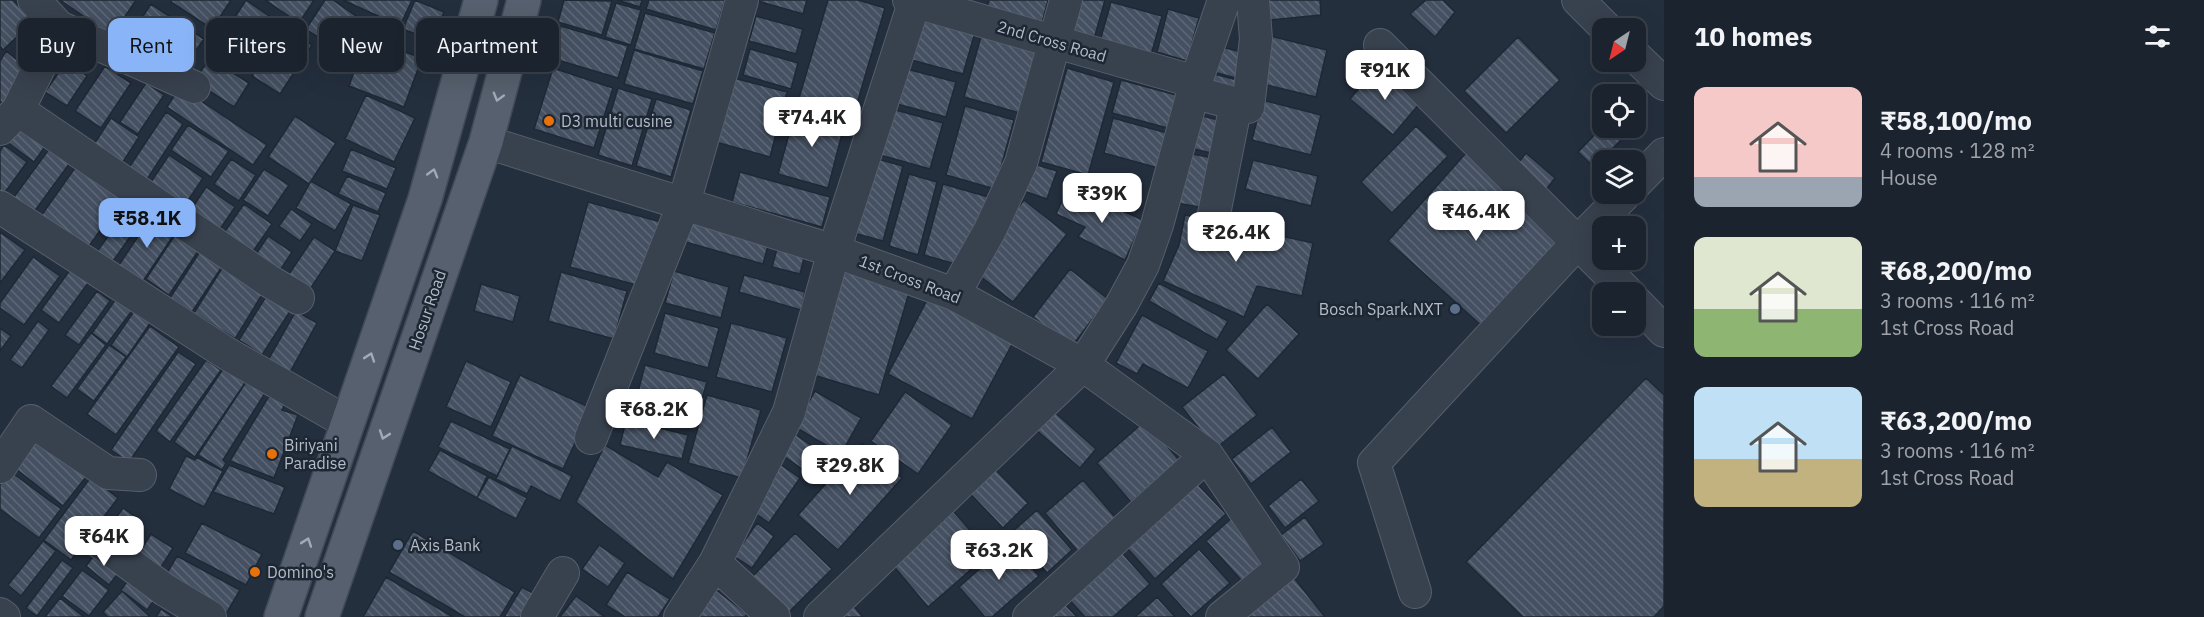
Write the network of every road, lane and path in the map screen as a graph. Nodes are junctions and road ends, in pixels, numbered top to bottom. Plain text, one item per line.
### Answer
1 (482, 0) edge
2 (524, 0) edge
3 (742, 0) edge
4 (1066, 0) edge
5 (1224, 0) edge
6 (1253, 0) edge
7 (1578, 0) edge
8 (913, 1) edge
9 (44, 8) edge
10 (1596, 18) edge
11 (1054, 42) junction
12 (1380, 45) dead end
13 (1646, 67) edge
14 (1664, 84) edge
15 (194, 87) dead end
16 (1194, 87) junction
17 (1236, 104) junction
18 (9, 119) edge
19 (486, 142) junction
20 (1664, 154) edge
21 (1646, 173) edge
22 (684, 203) junction
23 (1615, 204) edge
24 (0, 207) edge
25 (1214, 214) dead end
26 (1578, 242) junction
27 (834, 251) junction
28 (1617, 282) edge
29 (954, 294) junction
30 (298, 298) dead end
31 (1646, 312) edge
32 (1664, 331) edge
33 (1083, 365) junction
34 (348, 423) junction
35 (591, 438) dead end
36 (1207, 456) junction
37 (0, 467) edge
38 (140, 475) dead end
39 (96, 539) dead end
40 (715, 563) junction
41 (563, 573) dead end
42 (1415, 592) dead end
43 (0, 614) edge
44 (4, 617) edge
45 (210, 617) edge
46 (281, 617) edge
47 (322, 617) edge
48 (537, 617) edge
49 (680, 617) edge
50 (774, 617) edge
51 (820, 617) edge
52 (1029, 617) edge
53 (1222, 617) edge

34 -> 1 main road
2 -> 19 main road, Hosur Road
3 - 22 street
4 - 11 street
5 - 16 street
6 - 17 street
7 - 10 street
8 - 11 street, 2nd Cross Road
8 - 27 street
9 - 15 street
9 - 18 street
11 - 16 street, 2nd Cross Road
11 - 29 street
12 - 26 street
13 - 14 street
16 - 17 street, 2nd Cross Road
16 - 33 street
17 - 25 street
18 - 30 street
19 - 22 street, 1st Cross Road
19 -> 47 main road, Hosur Road
20 - 21 street
22 - 27 street, 1st Cross Road
22 - 35 street
23 - 26 street
24 - 34 street
26 - 28 street
26 - 42 street
27 - 29 street, 1st Cross Road
27 - 40 street
29 - 33 street, 1st Cross Road
31 - 32 street
33 - 36 street, 1st Cross Road
33 - 51 street
46 -> 34 main road
36 - 52 street
36 - 53 street, 1st Cross Road
37 - 38 street
39 - 45 street
40 - 49 street
40 - 50 street
41 - 48 street
43 - 44 street

